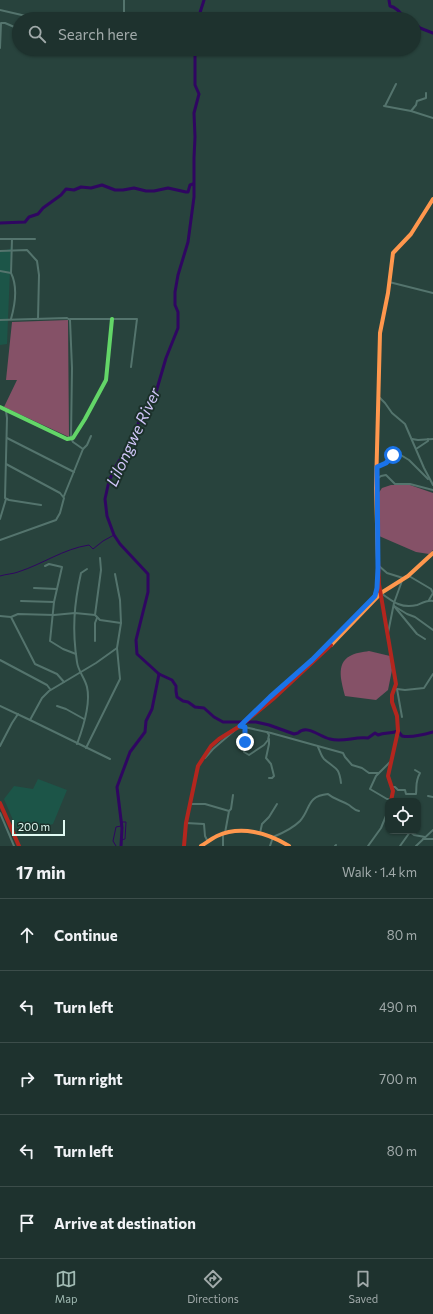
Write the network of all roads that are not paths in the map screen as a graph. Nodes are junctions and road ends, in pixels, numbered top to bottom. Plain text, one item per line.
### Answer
1 (124, 0) edge
2 (0, 10) edge
3 (124, 12) edge
4 (12, 13) edge
5 (12, 26) edge
6 (0, 48) edge
7 (396, 84) dead end
8 (426, 93) dead end
9 (412, 111) junction
10 (433, 118) edge
11 (433, 199) edge
12 (0, 239) edge
13 (12, 239) junction
14 (35, 239) dead end
15 (0, 251) edge
16 (11, 251) junction
17 (0, 271) edge
18 (11, 273) junction
19 (389, 282) junction
20 (433, 293) edge
21 (11, 318) junction
22 (38, 319) junction
23 (68, 319) junction
24 (112, 319) junction
25 (0, 320) edge
26 (131, 367) dead end
27 (378, 397) junction
28 (0, 407) edge
29 (6, 410) junction
30 (91, 436) dead end
31 (6, 438) junction
32 (412, 438) junction
33 (72, 439) junction
34 (428, 439) junction
35 (433, 439) edge
36 (83, 449) junction
37 (416, 449) junction
38 (6, 464) junction
39 (377, 467) junction
40 (74, 472) junction
41 (377, 479) junction
42 (430, 481) junction
43 (433, 485) edge
44 (433, 490) edge
45 (64, 496) junction
46 (6, 499) junction
47 (41, 505) dead end
48 (0, 519) edge
49 (0, 540) edge
50 (433, 553) edge
51 (100, 558) dead end
52 (45, 566) dead end
53 (378, 566) junction
54 (87, 569) dead end
55 (115, 574) dead end
56 (408, 576) junction
57 (403, 578) junction
58 (34, 588) dead end
59 (57, 589) junction
60 (381, 593) junction
61 (429, 600) junction
62 (21, 601) dead end
63 (433, 601) edge
64 (54, 602) junction
65 (394, 604) junction
66 (74, 613) junction
67 (52, 615) junction
68 (95, 615) junction
69 (0, 616) edge
70 (11, 617) junction
71 (97, 618) junction
72 (121, 623) junction
73 (432, 630) edge
74 (388, 634) junction
75 (425, 639) dead end
76 (95, 640) dead end
77 (117, 648) junction
78 (76, 654) junction
79 (0, 660) edge
80 (80, 672) junction
81 (433, 676) edge
82 (64, 682) junction
83 (396, 686) junction
84 (51, 690) junction
85 (0, 706) edge
86 (57, 706) dead end
87 (18, 714) junction
88 (402, 716) dead end
89 (248, 718) junction
90 (84, 719) junction
91 (29, 720) junction
92 (242, 726) junction
93 (267, 732) junction
94 (269, 738) junction
95 (0, 744) edge
96 (77, 744) junction
97 (318, 746) junction
98 (86, 748) junction
99 (110, 760) dead end
100 (391, 761) junction
101 (415, 770) dead end
102 (378, 773) junction
103 (269, 778) dead end
104 (341, 783) dead end
105 (393, 788) junction
106 (233, 795) dead end
107 (428, 796) dead end
108 (433, 797) edge
109 (385, 798) edge
110 (391, 798) edge
111 (0, 803) edge
112 (190, 804) junction
113 (277, 804) dead end
114 (229, 811) junction
115 (359, 811) dead end
116 (0, 813) edge
117 (385, 818) edge
118 (186, 823) junction
119 (433, 830) edge
120 (260, 833) junction
121 (224, 834) junction
122 (273, 837) junction
123 (424, 838) junction
124 (433, 839) edge
125 (208, 842) junction
126 (14, 846) edge
127 (19, 846) edge
128 (184, 846) edge
129 (201, 846) edge
130 (223, 846) edge
131 (270, 846) edge
132 (289, 846) edge
133 (368, 846) edge
134 (400, 846) edge
135 (416, 846) edge

1 - 3 street
2 - 4 street
5 - 6 street
7 - 9 street
8 - 9 street
9 - 10 street
11 - 19 street
12 - 13 street
13 - 14 street
13 - 16 street
15 - 16 street
16 - 18 street
16 - 22 street
17 - 18 street
18 - 21 street
19 - 20 street
19 - 27 street
21 - 22 street
21 - 25 street
22 - 23 street
23 - 24 street
23 - 33 street
24 - 26 street
24 - 33 street
27 - 32 street
27 - 39 street
28 - 29 street
29 - 31 street
29 - 33 street
30 - 36 street
31 - 38 street
31 - 40 street
32 - 34 street
32 - 37 street
33 - 36 street
34 - 35 street
34 - 37 street
36 - 40 street
37 - 42 street
38 - 45 street
38 - 46 street
39 - 41 street
39 - 42 street
40 - 45 street
41 - 44 street
41 - 53 street
42 - 43 street
45 - 49 street
46 - 47 street
46 - 48 street
50 - 56 street
51 - 68 street
52 - 59 street
53 - 57 street
53 - 60 street
53 - 89 street
54 - 66 street
55 - 72 street
56 - 57 street
56 - 61 street
57 - 60 street
57 - 65 street
58 - 59 street
59 - 64 street
60 - 65 street
60 - 74 street
60 - 89 street
61 - 63 street
61 - 65 street
62 - 64 street
64 - 67 street
65 - 73 street
65 - 74 street
65 - 75 street
66 - 67 street
66 - 68 street
66 - 78 street
67 - 70 street
67 - 78 street
68 - 71 street
69 - 70 street
70 - 82 street
71 - 72 street
71 - 76 street
72 - 77 street
74 - 83 street
77 - 80 street
77 - 98 street
78 - 80 street
79 - 84 street
80 - 82 street
80 - 90 street
81 - 83 street
82 - 84 street
83 - 88 street
83 - 100 street
84 - 91 street
85 - 87 street
86 - 90 street
87 - 91 street
87 - 95 street
89 - 92 street
90 - 96 street
91 - 96 street
92 - 93 street
92 - 94 street
92 - 112 street
93 - 94 street
93 - 97 street
94 - 103 street
96 - 98 street
97 - 102 street
97 - 104 street
98 - 99 street
100 - 102 street
100 - 105 street
101 - 105 street
102 - 109 street
105 - 110 street
106 - 114 street
107 - 108 street
111 - 127 street
112 - 114 street
112 - 118 street
113 - 120 street
114 - 121 street
115 - 122 street
116 - 126 street
117 - 133 street
118 - 125 street
118 - 128 street
119 - 123 street
120 - 121 street
120 - 122 street
121 - 125 street
121 - 130 street
122 - 131 street
122 - 132 street
123 - 124 street
123 - 134 street
123 - 135 street
125 - 129 street

